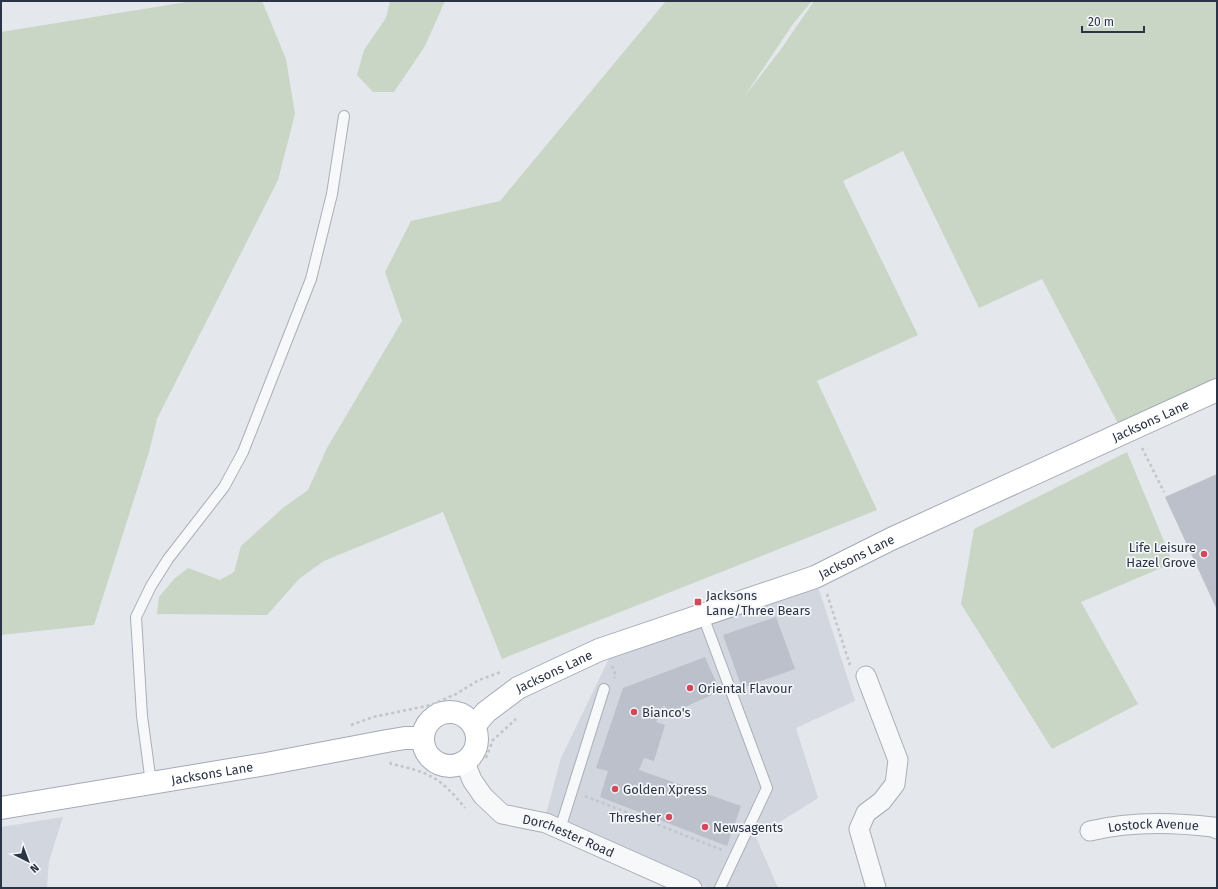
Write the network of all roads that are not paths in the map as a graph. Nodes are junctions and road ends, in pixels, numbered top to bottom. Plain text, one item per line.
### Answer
1 (344, 116) dead end
2 (1217, 390) edge
3 (703, 616) junction
4 (866, 676) road end
5 (604, 689) dead end
6 (474, 726) junction
7 (423, 738) junction
8 (475, 762) junction
9 (151, 783) junction
10 (1, 808) edge
11 (560, 829) junction
12 (1217, 829) edge
13 (1090, 831) dead end
14 (665, 882) edge
15 (692, 888) edge
16 (720, 888) edge
17 (876, 888) edge

1 - 9 lane
2 - 3 main road, Jacksons Lane
3 - 6 main road, Jacksons Lane
3 - 16 lane
4 - 17 street
5 - 11 lane
6 - 7 main road
6 - 8 main road
7 - 8 main road
7 - 9 main road, Jacksons Lane
8 - 11 street, Dorchester Road
9 - 10 main road, Jacksons Lane
11 - 14 street, Dorchester Road
12 - 13 street, Lostock Avenue
14 - 15 street, Dorchester Road

